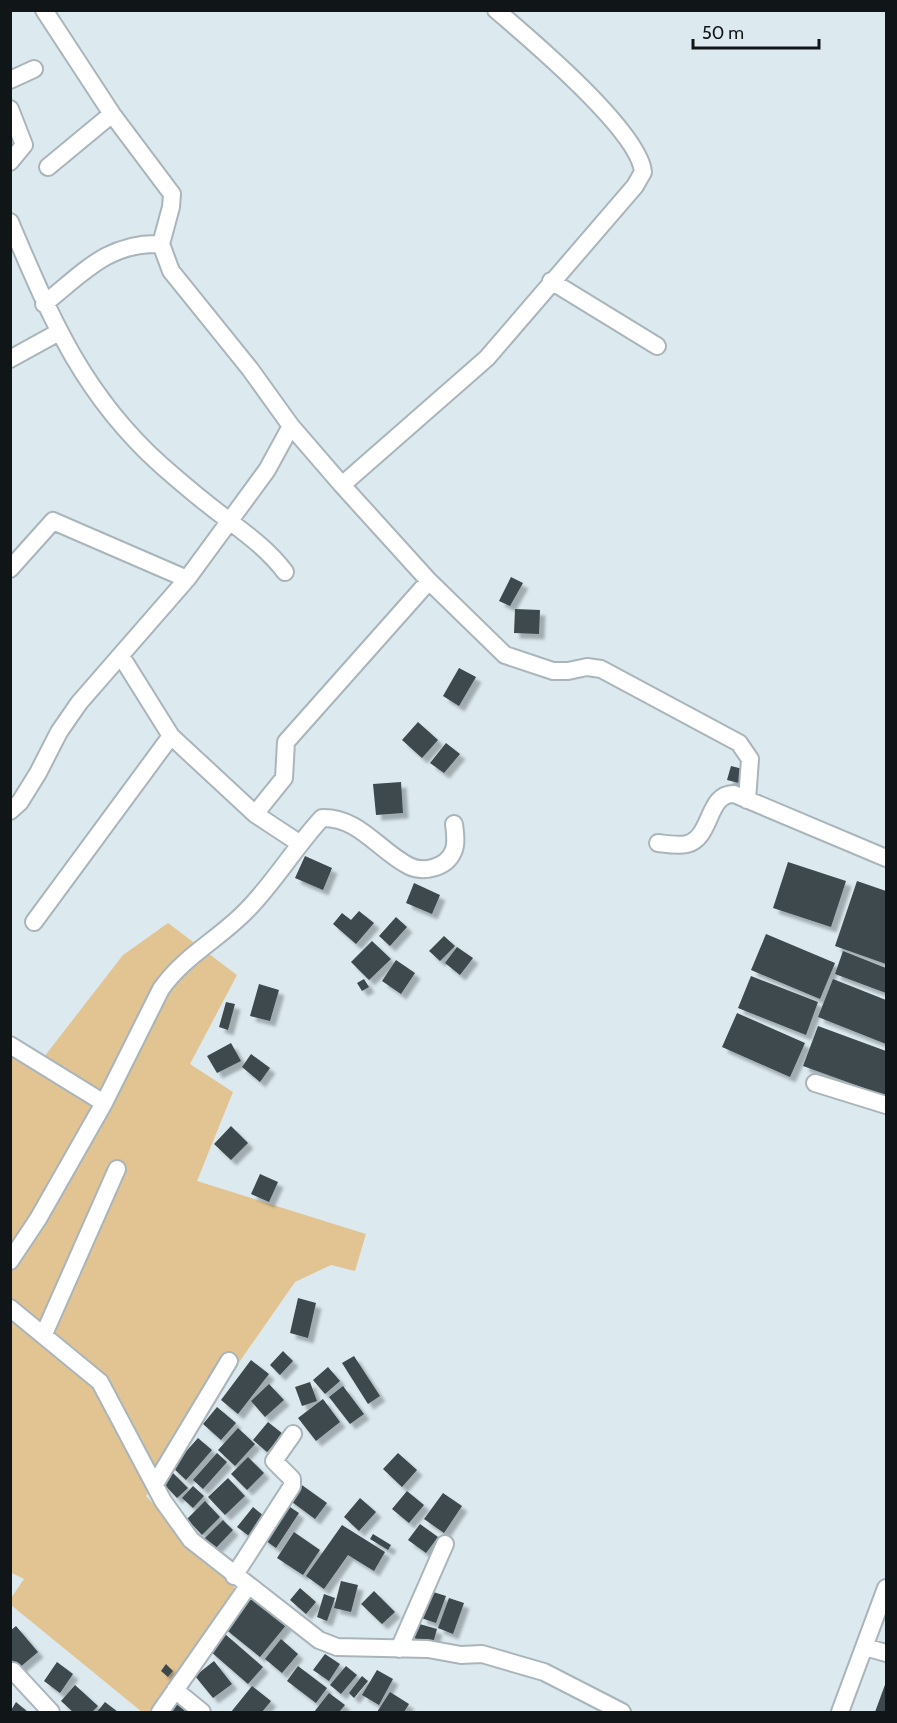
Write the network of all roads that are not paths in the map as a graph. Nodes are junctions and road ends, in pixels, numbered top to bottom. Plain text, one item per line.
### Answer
1 (44, 10) edge
2 (496, 10) edge
3 (34, 69) dead end
4 (10, 80) edge
5 (10, 109) edge
6 (112, 114) junction
7 (10, 162) edge
8 (48, 167) dead end
9 (10, 222) edge
10 (161, 244) junction
11 (551, 281) junction
12 (44, 304) junction
13 (59, 332) junction
14 (657, 346) dead end
15 (10, 359) edge
16 (291, 426) junction
17 (342, 485) junction
18 (230, 520) junction
19 (10, 569) edge
20 (285, 573) dead end
21 (187, 579) junction
22 (429, 581) junction
23 (121, 656) junction
24 (171, 736) junction
25 (747, 800) junction
26 (10, 811) edge
27 (255, 814) junction
28 (454, 824) dead end
29 (299, 843) junction
30 (658, 843) dead end
31 (886, 858) edge
32 (34, 922) dead end
33 (10, 1045) edge
34 (815, 1083) dead end
35 (104, 1104) junction
36 (886, 1105) edge
37 (117, 1169) dead end
38 (10, 1261) edge
39 (10, 1308) edge
40 (44, 1334) junction
41 (229, 1361) dead end
42 (293, 1434) dead end
43 (154, 1484) junction
44 (445, 1544) dead end
45 (234, 1575) junction
46 (248, 1586) junction
47 (886, 1588) edge
48 (865, 1647) junction
49 (399, 1649) junction
50 (886, 1653) edge
51 (11, 1671) edge
52 (175, 1690) junction
53 (51, 1713) edge
54 (160, 1713) edge
55 (202, 1713) edge
56 (622, 1713) edge
57 (840, 1713) edge

1 - 6 street
2 - 11 street
3 - 4 street
5 - 7 street
6 - 8 street
6 - 10 street
9 - 12 street
10 - 12 street
10 - 16 street
11 - 14 street
11 - 17 street
12 - 13 street
13 - 15 street
13 - 18 street
16 - 17 street
16 - 18 street
17 - 22 street
18 - 20 street
18 - 21 street
19 - 21 street
21 - 23 street
22 - 25 street
22 - 27 street
23 - 24 street
23 - 26 street
24 - 27 street
24 - 32 street
25 - 30 street
25 - 31 street
27 - 29 street
28 - 29 street
29 - 35 street
33 - 35 street
34 - 36 street
35 - 38 street
37 - 40 street
39 - 40 street
40 - 43 street
41 - 43 street
42 - 45 street
43 - 45 street
44 - 49 street
45 - 46 street
46 - 49 street
46 - 52 street
47 - 48 street
48 - 50 street
48 - 57 street
49 - 56 street
51 - 53 street
52 - 54 street
52 - 55 street

